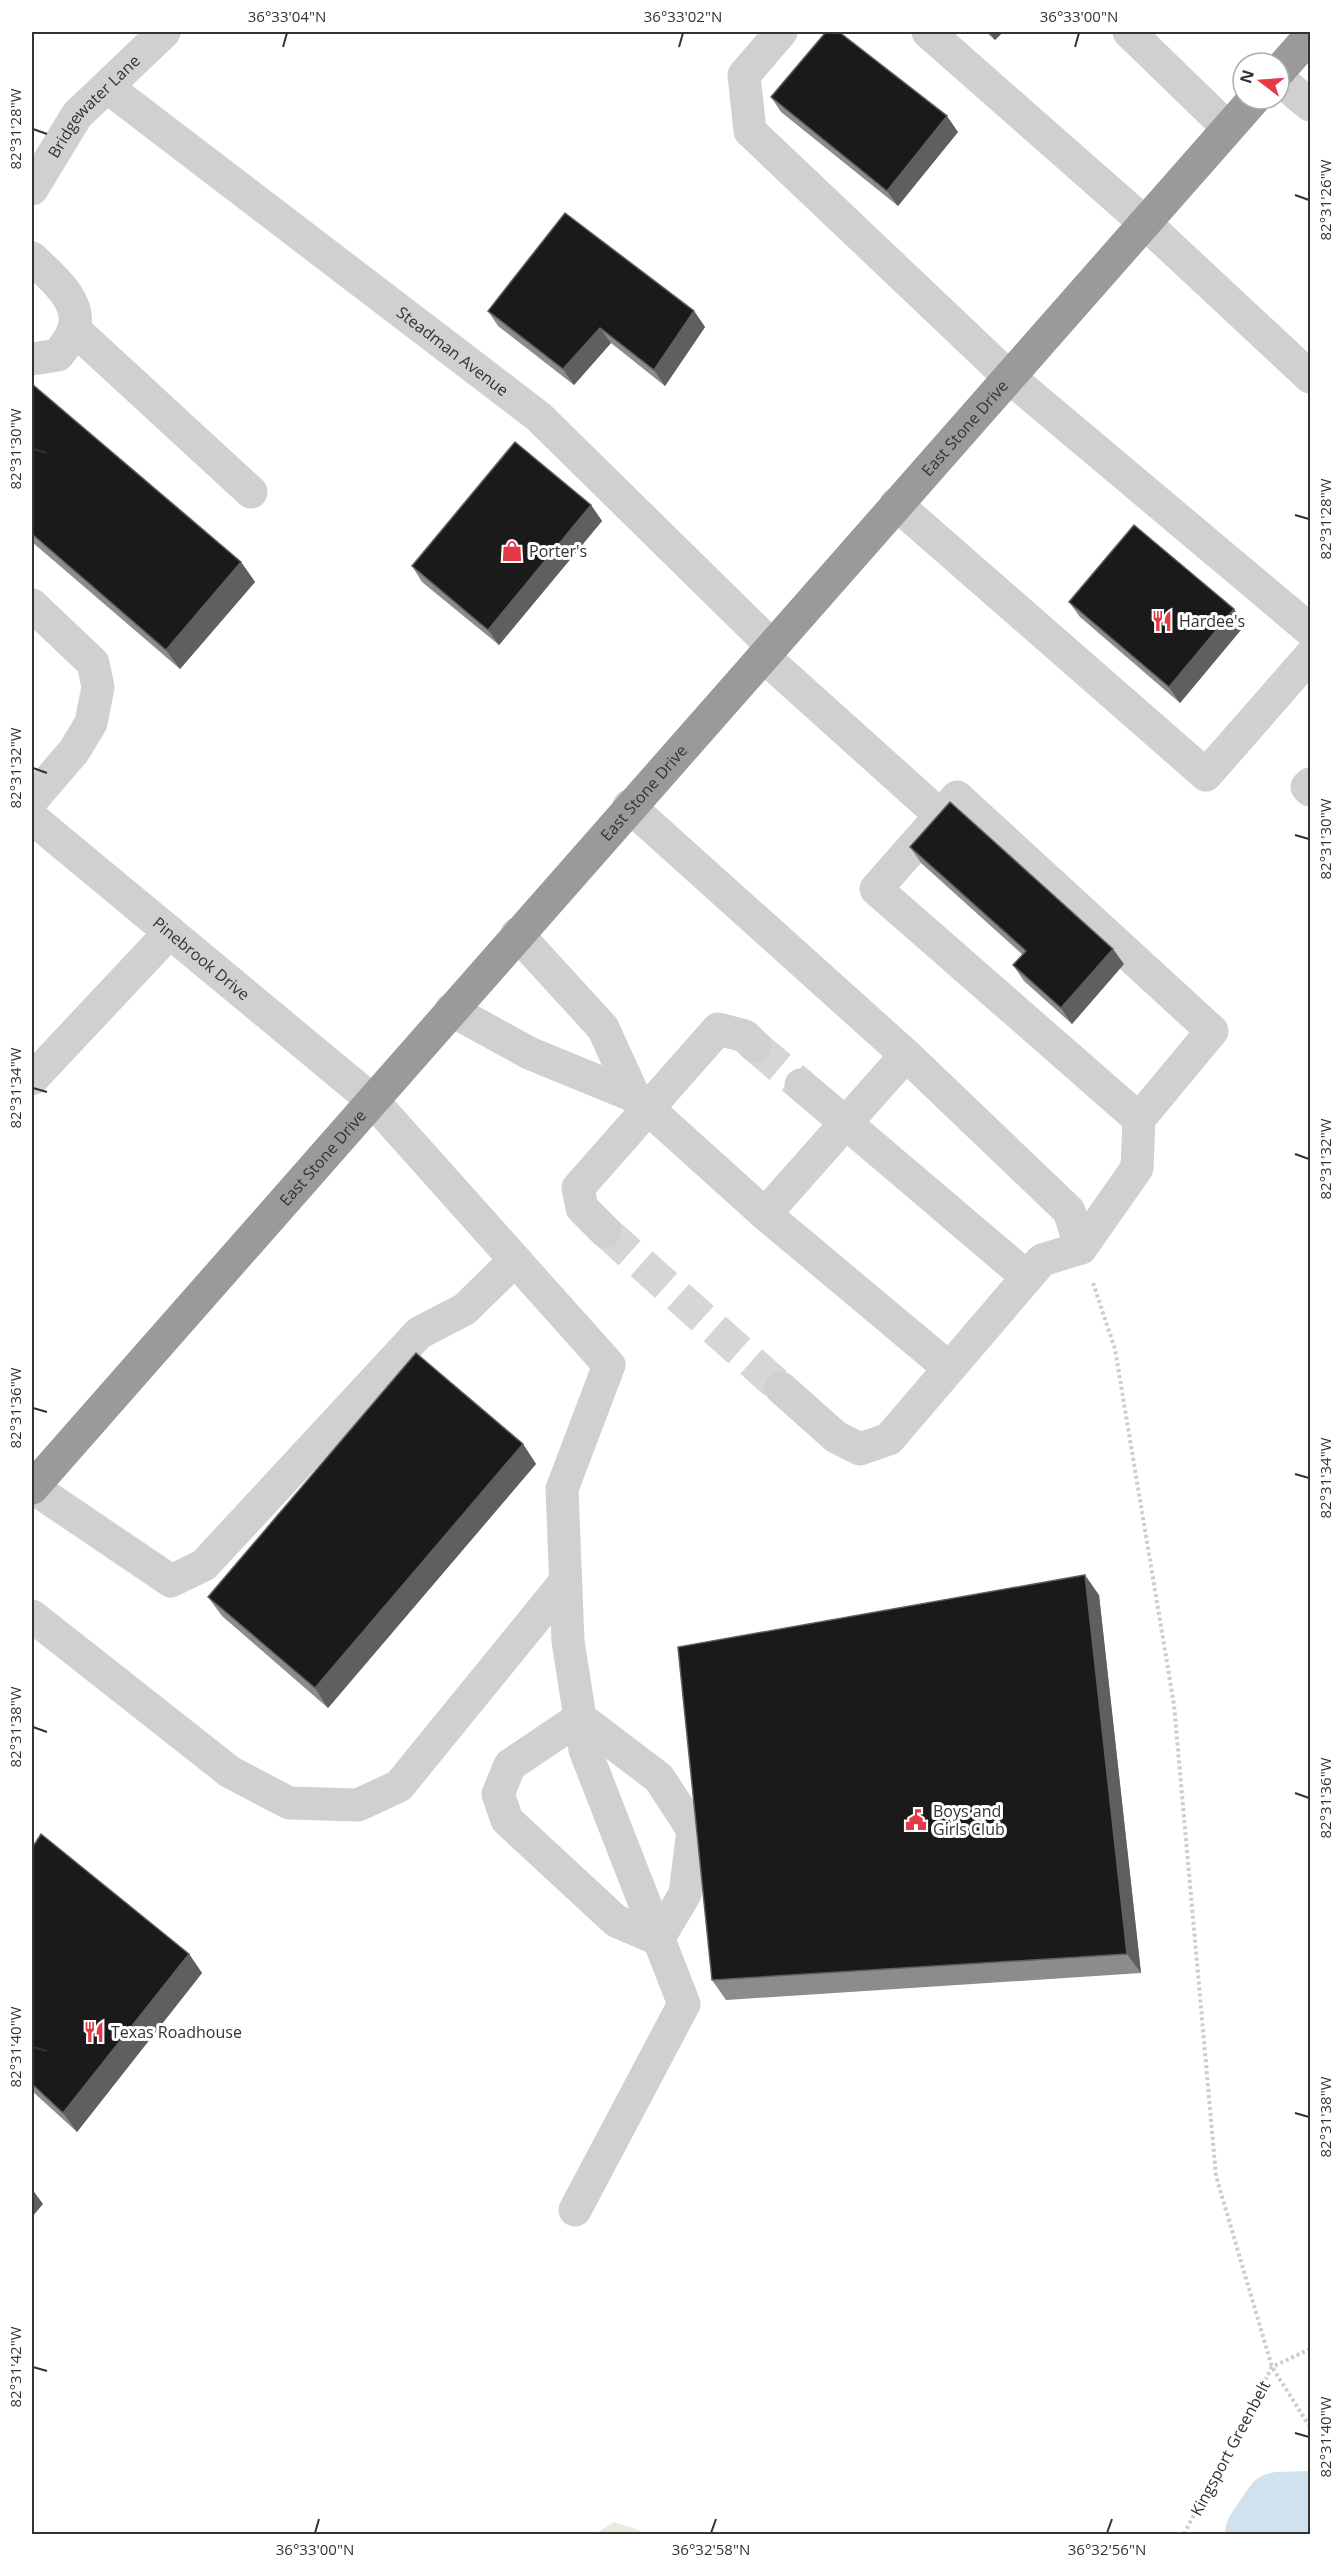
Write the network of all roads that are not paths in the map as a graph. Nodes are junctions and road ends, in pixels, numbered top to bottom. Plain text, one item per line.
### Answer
1 (164, 32) edge
2 (781, 32) edge
3 (928, 32) edge
4 (1129, 32) edge
5 (1311, 36) edge
6 (1291, 58) edge
7 (107, 87) junction
8 (1291, 89) edge
9 (1311, 105) edge
10 (1243, 111) edge
11 (1228, 128) junction
12 (32, 189) edge
13 (1145, 223) junction
14 (32, 258) edge
15 (75, 330) junction
16 (32, 359) edge
17 (1009, 377) junction
18 (1311, 377) edge
19 (251, 492) dead end
20 (896, 504) junction
21 (32, 605) edge
22 (1311, 630) edge
23 (767, 651) junction
24 (1311, 656) edge
25 (1311, 784) edge
26 (1311, 790) edge
27 (32, 800) edge
28 (629, 807) junction
29 (940, 816) junction
30 (32, 818) edge
31 (170, 932) junction
32 (517, 934) junction
33 (451, 1010) junction
34 (755, 1046) tunnel mouth
35 (906, 1055) junction
36 (32, 1079) edge
37 (801, 1084) tunnel mouth
38 (372, 1100) junction
39 (641, 1102) junction
40 (1139, 1119) junction
41 (845, 1123) junction
42 (765, 1214) junction
43 (605, 1231) tunnel mouth
44 (1081, 1248) junction
45 (515, 1260) junction
46 (1027, 1277) junction
47 (949, 1368) junction
48 (780, 1388) tunnel mouth
49 (32, 1487) edge
50 (565, 1582) junction
51 (32, 1616) edge
52 (580, 1718) junction
53 (658, 1939) junction
54 (575, 2210) dead end

1 - 7 street, Bridgewater Lane
2 - 17 street
3 - 13 street
4 - 11 street
5 - 6 highway
7 - 12 street, Bridgewater Lane
7 - 23 street, Steadman Avenue
8 - 9 street
10 - 11 highway, East Stone Drive
11 - 13 highway, East Stone Drive
13 - 17 highway, East Stone Drive
13 - 18 street
14 - 15 street
15 - 16 street
15 - 19 street
17 - 20 highway, East Stone Drive
17 - 22 street
20 - 23 highway, East Stone Drive
20 - 24 street
21 - 27 street
23 - 28 highway, East Stone Drive
23 - 29 street, Steadman Avenue
25 - 26 street
28 - 32 highway, East Stone Drive
28 - 35 street
29 - 40 street
29 - 40 street
30 - 31 street, Pinebrook Drive
31 - 36 street
31 - 38 street, Pinebrook Drive
32 - 33 highway, East Stone Drive
32 - 39 street
33 - 38 highway, East Stone Drive
33 - 39 street
34 - 39 street
35 - 41 street
35 - 44 street
37 - 41 street
38 - 45 street, Pinebrook Drive
38 - 49 highway, East Stone Drive
39 - 42 street
39 - 43 street
40 - 44 street
41 - 42 street
41 - 46 street
42 - 47 street
44 - 46 street
45 - 49 street
45 - 50 street, Pinebrook Drive
46 - 47 street
47 - 48 street
50 - 51 street
50 - 52 street
52 - 53 street
52 - 53 street
52 - 53 street
53 - 54 street

